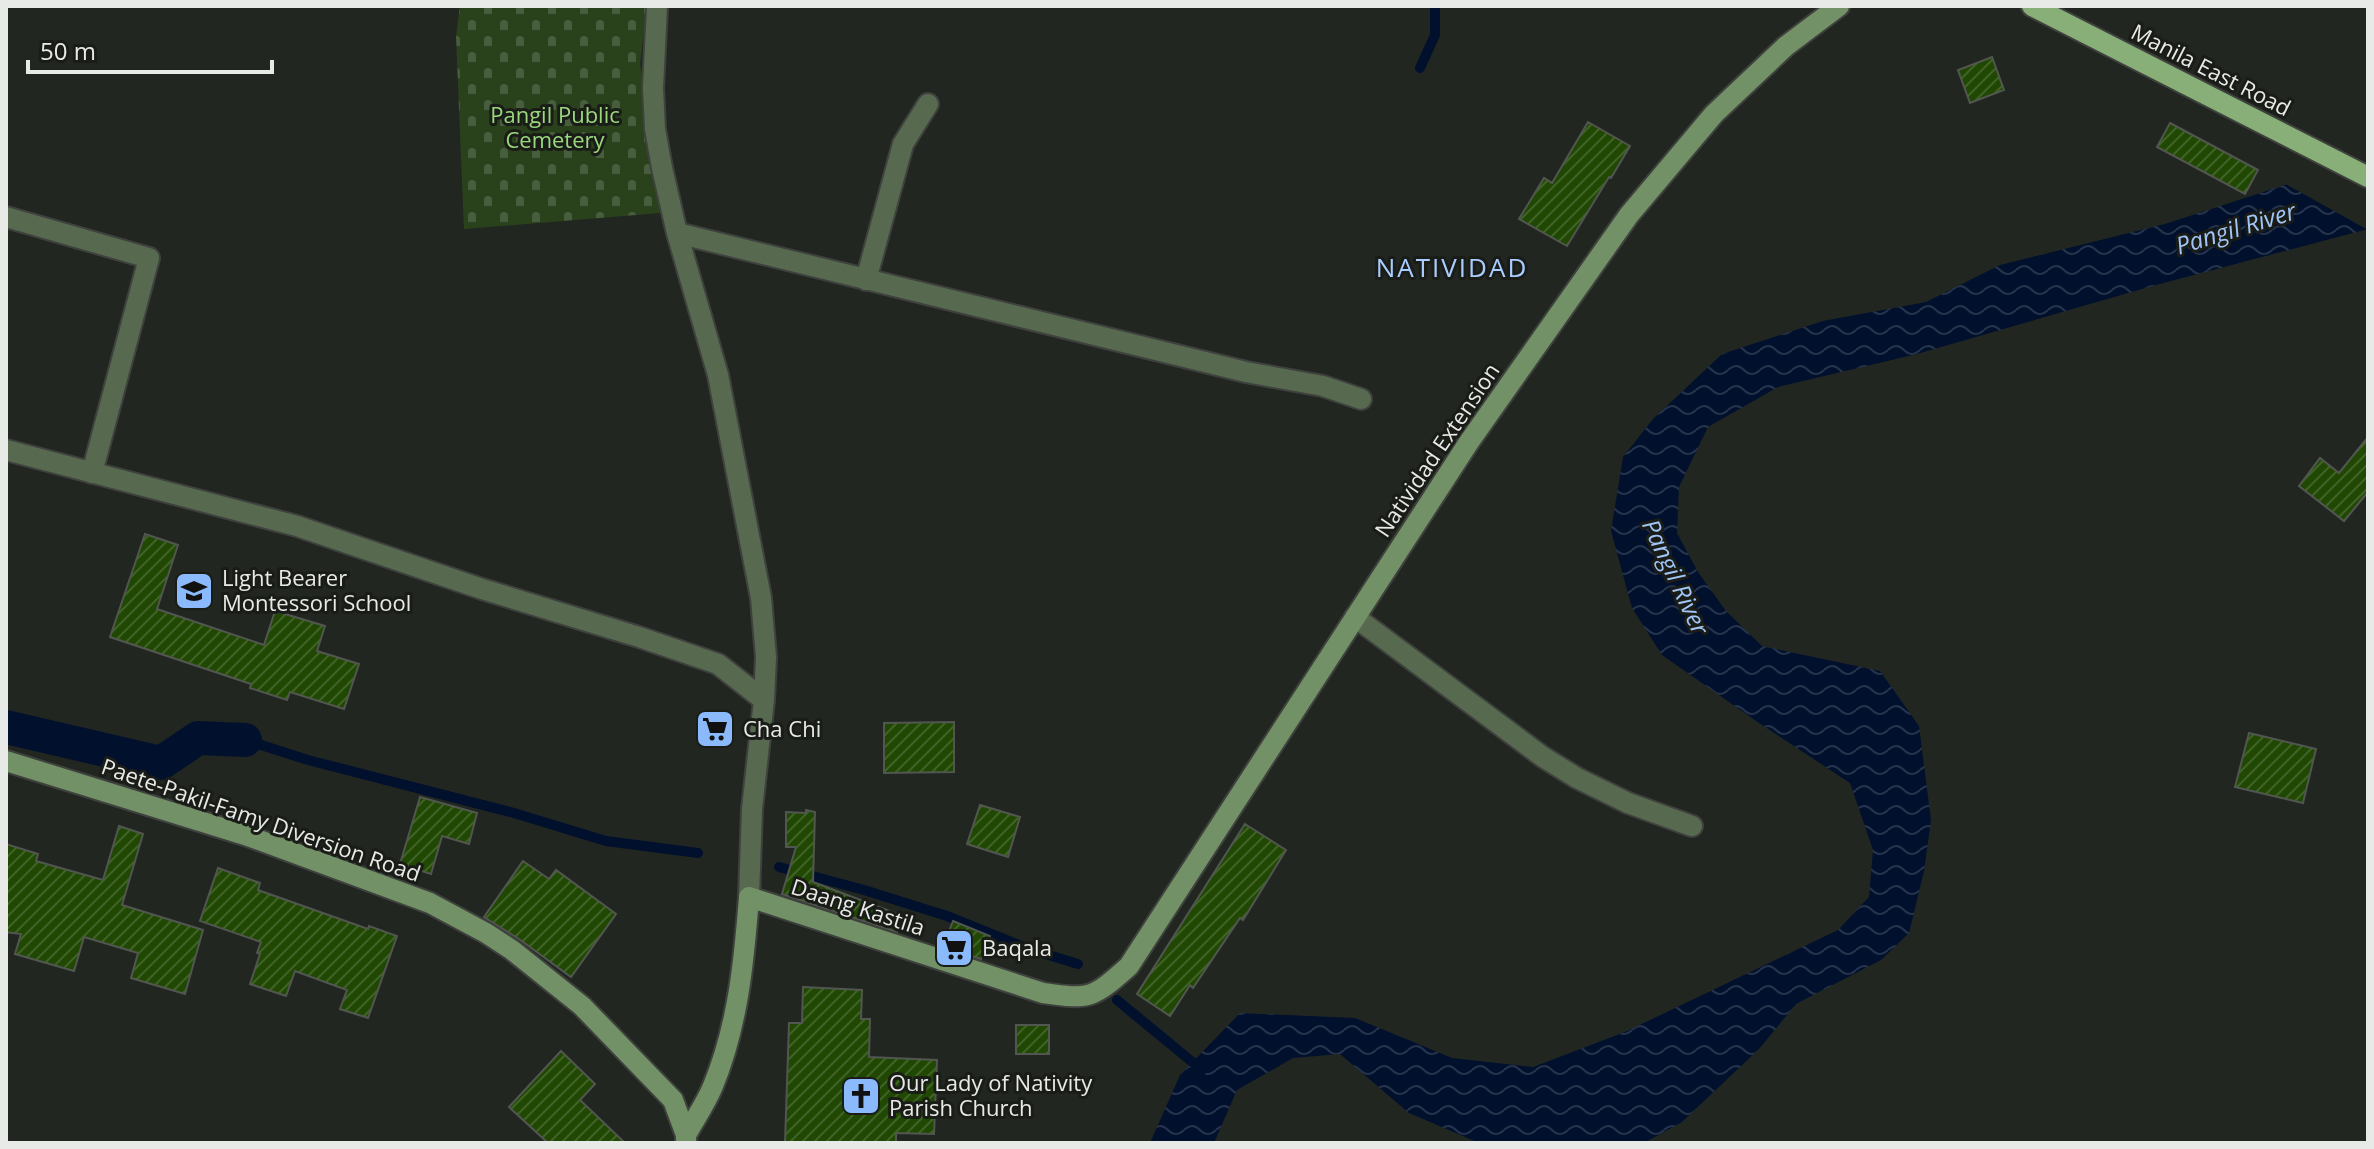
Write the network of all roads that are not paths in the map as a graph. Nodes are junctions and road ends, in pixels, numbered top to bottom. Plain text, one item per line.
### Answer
1 (657, 6) edge
2 (1839, 6) edge
3 (2032, 6) edge
4 (928, 104) dead end
5 (2368, 177) edge
6 (6, 217) edge
7 (677, 233) junction
8 (866, 280) junction
9 (1361, 399) dead end
10 (6, 450) edge
11 (92, 473) junction
12 (1355, 617) junction
13 (764, 700) junction
14 (6, 761) edge
15 (1692, 826) dead end
16 (749, 897) junction
17 (1129, 966) joint
18 (686, 1139) edge

1 - 7 street
2 - 12 street, Natividad Extension
3 - 5 main road, Manila East Road
4 - 8 street
6 - 11 street
7 - 8 street
7 - 13 street
8 - 9 street
10 - 11 street
11 - 13 street
12 - 15 street
12 - 17 street, Natividad Extension
13 - 16 street
14 - 18 street, Paete-Pakil-Famy Diversion Road
16 - 17 street, Daang Kastila
16 - 18 street

